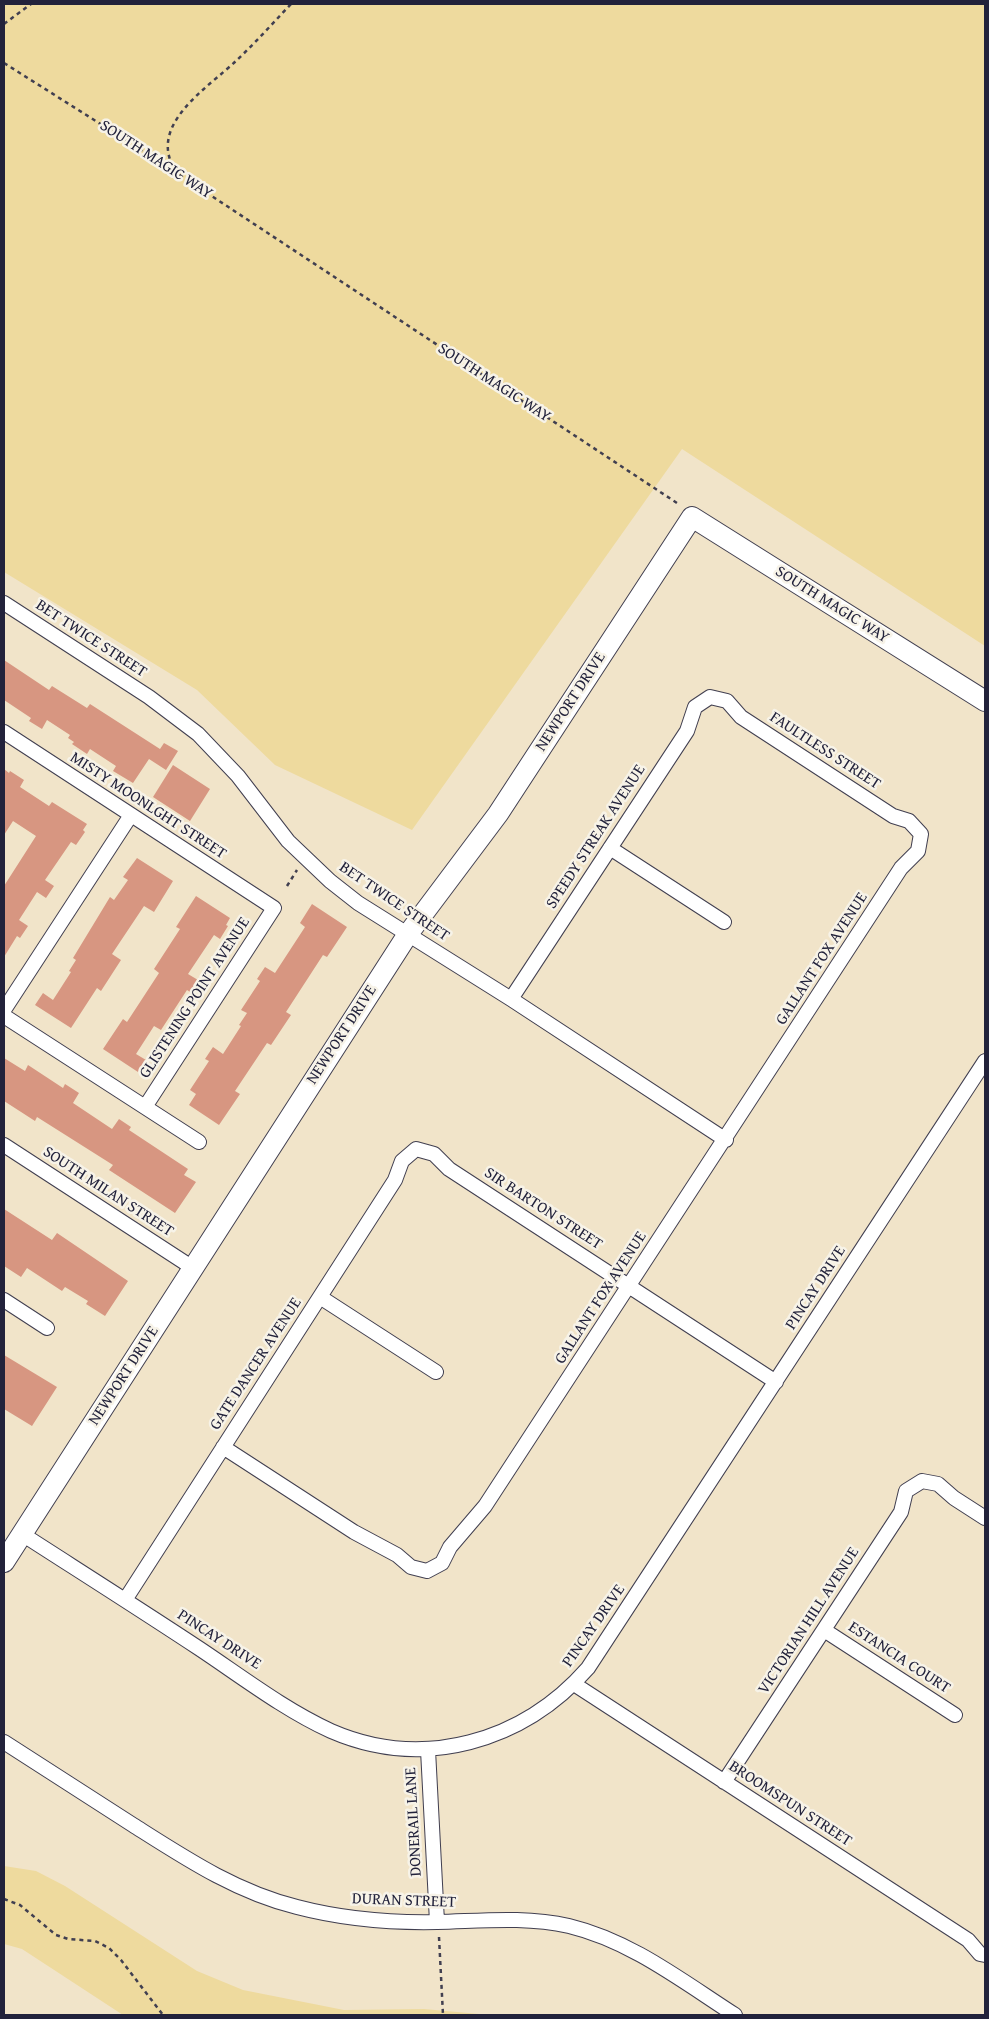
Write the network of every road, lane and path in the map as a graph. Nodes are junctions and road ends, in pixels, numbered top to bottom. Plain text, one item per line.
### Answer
1 (31, 4) edge
2 (291, 4) edge
3 (4, 24) edge
4 (4, 63) edge
5 (178, 175) junction
6 (692, 517) junction
7 (4, 603) edge
8 (710, 697) joint
9 (985, 700) edge
10 (4, 732) edge
11 (131, 815) junction
12 (921, 834) joint
13 (610, 848) junction
14 (297, 870) dead end
15 (287, 886) dead end
16 (274, 908) joint
17 (724, 922) dead end
18 (408, 934) junction
19 (511, 999) junction
20 (4, 1010) edge
21 (4, 1016) edge
22 (985, 1061) edge
23 (145, 1107) junction
24 (726, 1140) junction
25 (199, 1142) dead end
26 (4, 1145) edge
27 (416, 1149) joint
28 (193, 1268) junction
29 (629, 1287) junction
30 (320, 1297) junction
31 (4, 1300) edge
32 (47, 1328) dead end
33 (436, 1372) dead end
34 (776, 1382) junction
35 (223, 1447) junction
36 (985, 1518) edge
37 (22, 1534) junction
38 (4, 1562) edge
39 (125, 1600) junction
40 (824, 1630) junction
41 (574, 1684) junction
42 (955, 1715) dead end
43 (4, 1742) edge
44 (428, 1750) junction
45 (724, 1782) junction
46 (4, 1899) edge
47 (437, 1922) junction
48 (985, 1955) edge
49 (163, 2015) edge
50 (443, 2015) edge
51 (735, 2015) edge

1 - 3 path
2 - 5 path
4 - 5 path, SOUTH MAGIC WAY
5 - 6 path, SOUTH MAGIC WAY
6 - 9 street, SOUTH MAGIC WAY
6 - 18 street, NEWPORT DRIVE
7 - 18 street, BET TWICE STREET
8 - 12 street, FAULTLESS STREET
8 - 13 street, SPEEDY STREAK AVENUE
10 - 11 street, MISTY MOONLGHT STREET
11 - 16 street, MISTY MOONLGHT STREET
11 - 20 street
12 - 24 street, GALLANT FOX AVENUE
13 - 17 street
13 - 19 street, SPEEDY STREAK AVENUE
14 - 15 path
16 - 23 street, GLISTENING POINT AVENUE
18 - 19 street, BET TWICE STREET
18 - 28 street, NEWPORT DRIVE
19 - 24 street, BET TWICE STREET
21 - 23 street
22 - 34 street, PINCAY DRIVE
23 - 25 street
24 - 29 street, GALLANT FOX AVENUE
26 - 28 street, SOUTH MILAN STREET
27 - 29 street, SIR BARTON STREET
27 - 30 street, GATE DANCER AVENUE
28 - 37 street, NEWPORT DRIVE
29 - 34 street, SIR BARTON STREET
29 - 35 street, GALLANT FOX AVENUE
30 - 33 street
30 - 35 street, GATE DANCER AVENUE
31 - 32 street
34 - 41 street, PINCAY DRIVE
35 - 39 street, GATE DANCER AVENUE
36 - 40 street, VICTORIAN HILL AVENUE
37 - 38 street, NEWPORT DRIVE
37 - 39 street, PINCAY DRIVE
39 - 44 street, PINCAY DRIVE
40 - 42 street, ESTANCIA COURT
40 - 45 street, VICTORIAN HILL AVENUE
41 - 44 street, PINCAY DRIVE
41 - 45 street, BROOMSPUN STREET
43 - 47 street, DURAN STREET
44 - 47 street, DONERAIL LANE
45 - 48 street, BROOMSPUN STREET
46 - 49 path
47 - 50 path
47 - 51 street, DURAN STREET

